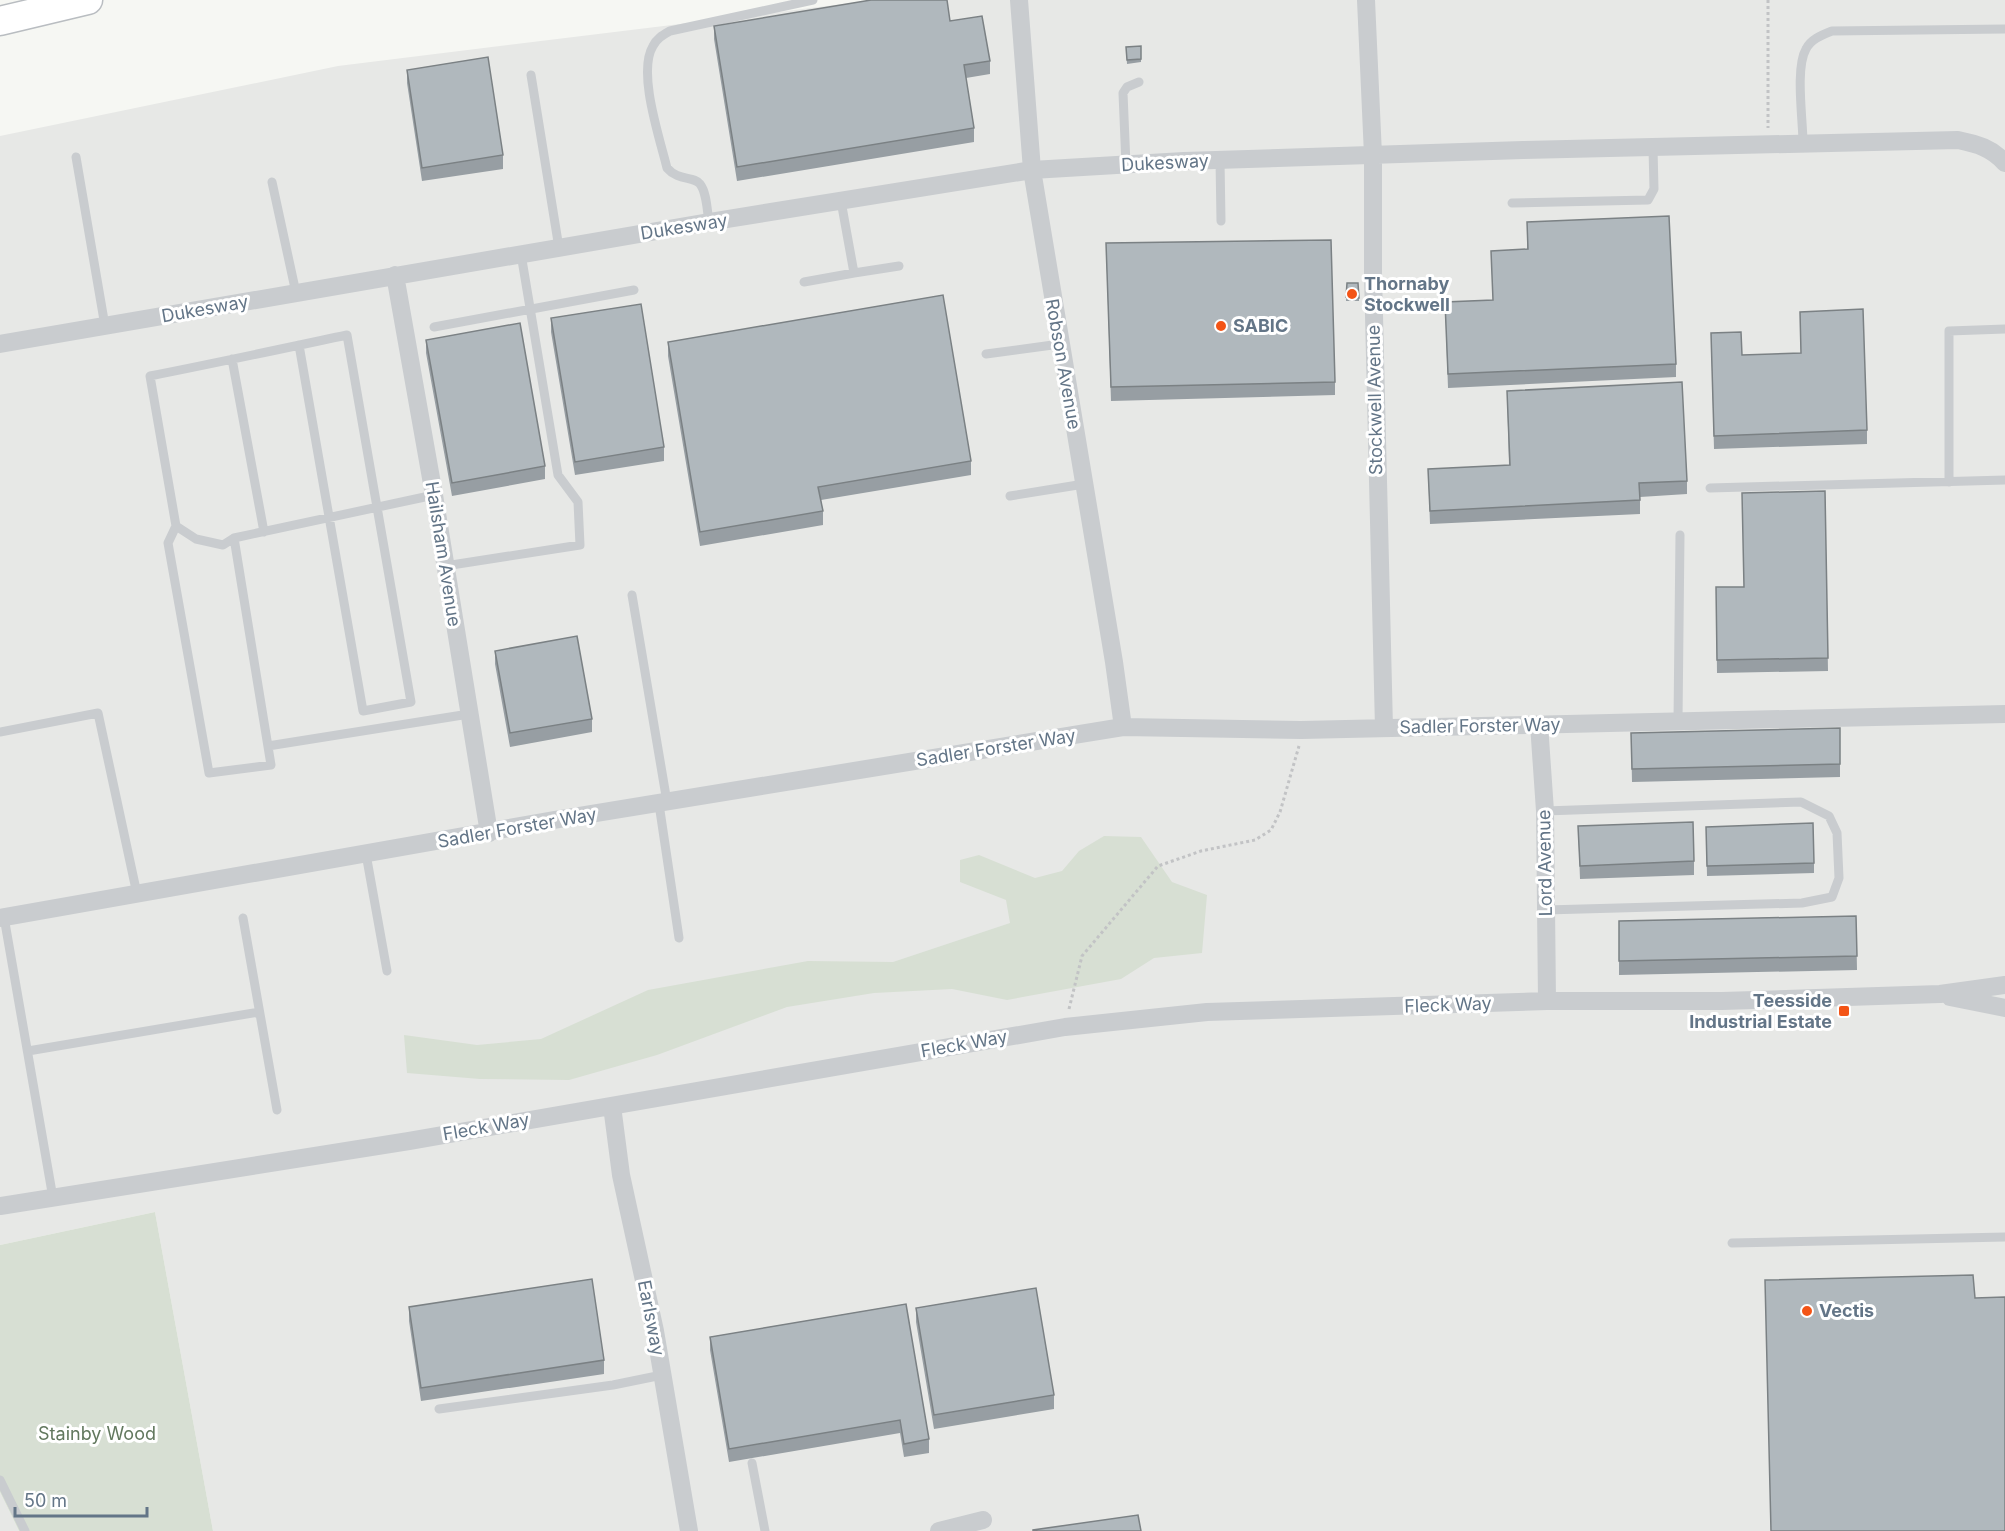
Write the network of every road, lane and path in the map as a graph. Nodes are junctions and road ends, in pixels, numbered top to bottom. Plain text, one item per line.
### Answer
1 (87, 0) edge
2 (813, 0) edge
3 (1019, 0) edge
4 (1366, 0) edge
5 (1768, 0) edge
6 (0, 21) edge
7 (2005, 29) edge
8 (531, 75) dead end
9 (1139, 82) dead end
10 (1803, 143) junction
11 (1768, 144) junction
12 (1653, 148) junction
13 (1373, 155) junction
14 (76, 157) dead end
15 (2002, 159) edge
16 (1220, 160) junction
17 (1126, 165) junction
18 (1032, 170) junction
19 (272, 182) dead end
20 (841, 201) junction
21 (1512, 203) dead end
22 (1221, 221) dead end
23 (709, 222) junction
24 (559, 248) junction
25 (521, 254) junction
26 (898, 266) dead end
27 (854, 273) junction
28 (395, 275) junction
29 (804, 282) dead end
30 (634, 290) dead end
31 (296, 293) junction
32 (531, 308) junction
33 (105, 326) junction
34 (434, 327) dead end
35 (2005, 329) edge
36 (1059, 344) junction
37 (0, 345) edge
38 (299, 345) junction
39 (986, 354) dead end
40 (231, 359) junction
41 (2005, 480) edge
42 (1949, 482) junction
43 (1083, 484) junction
44 (1710, 488) dead end
45 (434, 495) junction
46 (1010, 496) dead end
47 (376, 506) junction
48 (330, 516) junction
49 (176, 526) junction
50 (264, 532) junction
51 (1680, 535) dead end
52 (234, 538) junction
53 (445, 566) junction
54 (633, 595) dead end
55 (470, 714) junction
56 (2005, 714) edge
57 (1678, 720) junction
58 (1539, 724) junction
59 (1123, 727) junction
60 (1383, 728) junction
61 (1301, 730) junction
62 (0, 732) edge
63 (268, 746) junction
64 (663, 803) junction
65 (1545, 811) junction
66 (489, 833) junction
67 (366, 854) junction
68 (137, 894) junction
69 (1546, 910) junction
70 (2, 918) edge
71 (243, 918) dead end
72 (679, 938) dead end
73 (387, 971) dead end
74 (2005, 985) edge
75 (1940, 994) junction
76 (1547, 1001) junction
77 (2005, 1008) edge
78 (259, 1012) junction
79 (1065, 1027) junction
80 (28, 1051) junction
81 (612, 1106) junction
82 (277, 1110) dead end
83 (53, 1198) junction
84 (0, 1206) edge
85 (2005, 1237) edge
86 (1732, 1243) dead end
87 (662, 1375) junction
88 (439, 1409) dead end
89 (752, 1464) edge
90 (0, 1480) edge
91 (983, 1520) dead end
92 (25, 1531) edge
93 (689, 1531) edge
94 (765, 1531) edge
95 (939, 1531) edge

1 - 6 main road
2 - 23 lane
3 - 18 street, Robson Avenue
4 - 13 street, Stockwell Avenue
5 - 11 path
7 - 10 lane
8 - 24 lane
9 - 17 lane
10 - 11 street, Dukesway
10 - 15 street, Dukesway
11 - 12 street, Dukesway
12 - 13 street, Dukesway
12 - 21 lane
13 - 16 street, Dukesway
13 - 60 street, Stockwell Avenue
14 - 33 lane
16 - 17 street, Dukesway
16 - 22 lane
17 - 18 street, Dukesway
18 - 20 street, Dukesway
18 - 36 street, Robson Avenue
19 - 31 lane
20 - 23 street, Dukesway
20 - 27 lane
23 - 24 street, Dukesway
24 - 25 street, Dukesway
25 - 28 street, Dukesway
25 - 32 lane
26 - 27 lane
27 - 29 lane
28 - 31 street, Dukesway
28 - 45 street, Hailsham Avenue
30 - 32 lane
31 - 33 street, Dukesway
32 - 34 lane
32 - 53 lane
33 - 37 street, Dukesway
35 - 42 lane
36 - 39 lane
36 - 43 street, Robson Avenue
38 - 40 lane
38 - 47 lane
38 - 48 lane
40 - 49 lane
40 - 50 lane
41 - 42 lane
42 - 44 lane
43 - 46 lane
43 - 59 street, Robson Avenue
45 - 47 lane
45 - 53 street, Hailsham Avenue
47 - 48 lane
47 - 48 lane
48 - 50 lane
49 - 52 lane
49 - 63 lane
50 - 52 lane
51 - 57 lane
52 - 63 lane
53 - 55 street, Hailsham Avenue
54 - 64 lane
55 - 63 lane
55 - 66 street, Hailsham Avenue
56 - 57 street, Sadler Forster Way
57 - 58 street, Sadler Forster Way
58 - 60 street, Sadler Forster Way
58 - 65 street, Lord Avenue
59 - 61 street, Sadler Forster Way
59 - 64 street, Sadler Forster Way
60 - 61 street, Sadler Forster Way
61 - 79 path
62 - 68 lane
64 - 66 street, Sadler Forster Way
64 - 72 lane
65 - 69 street, Lord Avenue
65 - 69 lane
66 - 67 street, Sadler Forster Way
67 - 68 street, Sadler Forster Way
67 - 73 lane
68 - 70 street, Sadler Forster Way
69 - 76 street, Lord Avenue
70 - 80 lane
71 - 78 lane
74 - 75 street, Fleck Way
75 - 76 street, Fleck Way
75 - 77 street, Fleck Way
76 - 79 street, Fleck Way
78 - 80 lane
78 - 82 lane
79 - 81 street, Fleck Way
80 - 83 lane
81 - 83 street, Fleck Way
81 - 87 street, Earlsway
83 - 84 street, Fleck Way
85 - 86 lane
87 - 88 lane
87 - 93 street, Earlsway
89 - 94 lane
90 - 92 lane
91 - 95 street

